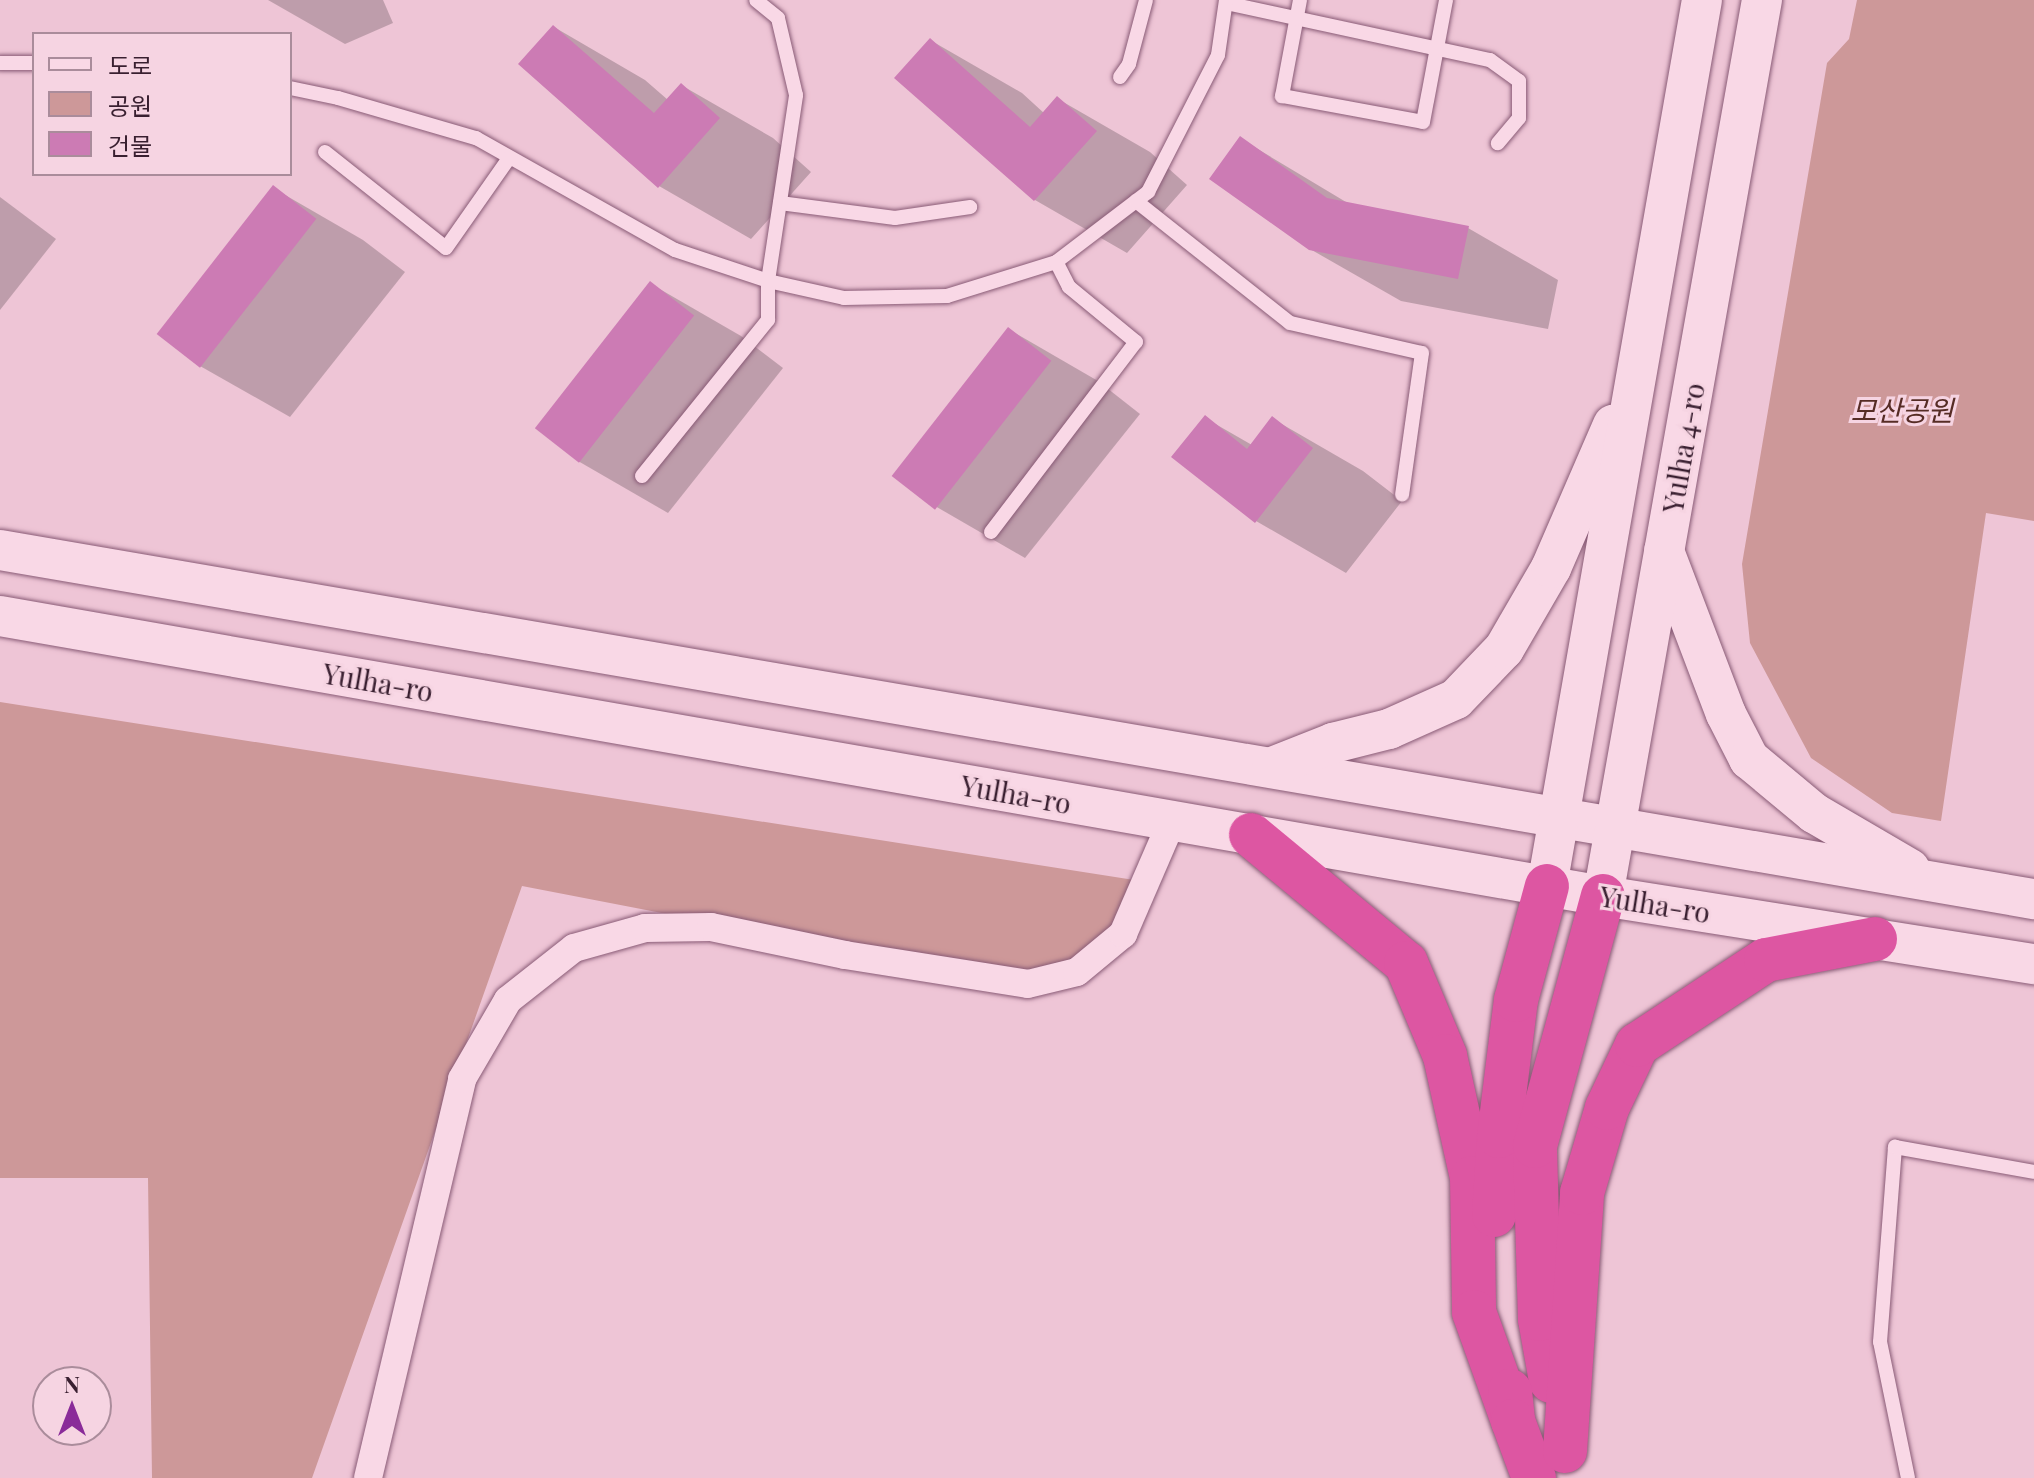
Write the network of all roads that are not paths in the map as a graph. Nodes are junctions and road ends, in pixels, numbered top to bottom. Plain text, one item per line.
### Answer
1 (756, 0) edge
2 (1146, 0) edge
3 (1300, 0) edge
4 (1446, 0) edge
5 (1702, 0) edge
6 (1762, 0) edge
7 (1226, 1) edge
8 (1296, 21) junction
9 (1437, 47) junction
10 (0, 63) edge
11 (32, 63) edge
12 (1120, 77) dead end
13 (292, 88) edge
14 (1498, 143) dead end
15 (325, 152) dead end
16 (509, 158) junction
17 (1136, 201) junction
18 (780, 203) junction
19 (970, 207) dead end
20 (1056, 262) junction
21 (768, 281) junction
22 (1638, 367) junction
23 (642, 476) dead end
24 (1402, 495) dead end
25 (991, 532) dead end
26 (0, 550) edge
27 (1664, 551) junction
28 (0, 616) edge
29 (1272, 767) junction
30 (1559, 817) junction
31 (1172, 821) junction
32 (1615, 826) junction
33 (1251, 835) junction
34 (1930, 881) junction
35 (1547, 886) junction
36 (1603, 896) junction
37 (2034, 899) edge
38 (1875, 939) junction
39 (2034, 964) edge
40 (2034, 1172) edge
41 (1513, 1421) junction
42 (1559, 1469) edge
43 (368, 1478) edge
44 (1908, 1478) edge

1 - 18 lane
2 - 12 lane
3 - 8 lane
4 - 9 lane
5 - 22 main road, Yulha 4-ro
6 - 27 main road, Yulha 4-ro
7 - 8 lane
7 - 17 lane
8 - 9 lane
8 - 9 lane
9 - 14 lane
10 - 11 lane
13 - 16 lane
15 - 16 lane
16 - 21 lane
17 - 20 lane
17 - 24 lane
18 - 19 lane
18 - 21 lane
20 - 21 lane
20 - 25 lane
21 - 23 lane
22 - 29 main road
22 - 30 main road, Yulha 4-ro
26 - 29 main road
27 - 32 main road, Yulha 4-ro
27 - 34 main road
28 - 31 main road, Yulha-ro
29 - 30 main road
30 - 32 main road
30 - 35 main road, Yulha 4-ro
31 - 33 main road, Yulha-ro
31 - 43 street
32 - 34 main road
32 - 36 main road, Yulha 4-ro
33 - 35 main road, Yulha-ro
33 - 41 highway
34 - 37 main road
35 - 36 main road, Yulha-ro
35 - 41 highway
36 - 38 main road, Yulha-ro
36 - 42 highway
38 - 39 main road, Yulha-ro
38 - 42 highway
40 - 44 lane
41 - 42 highway

